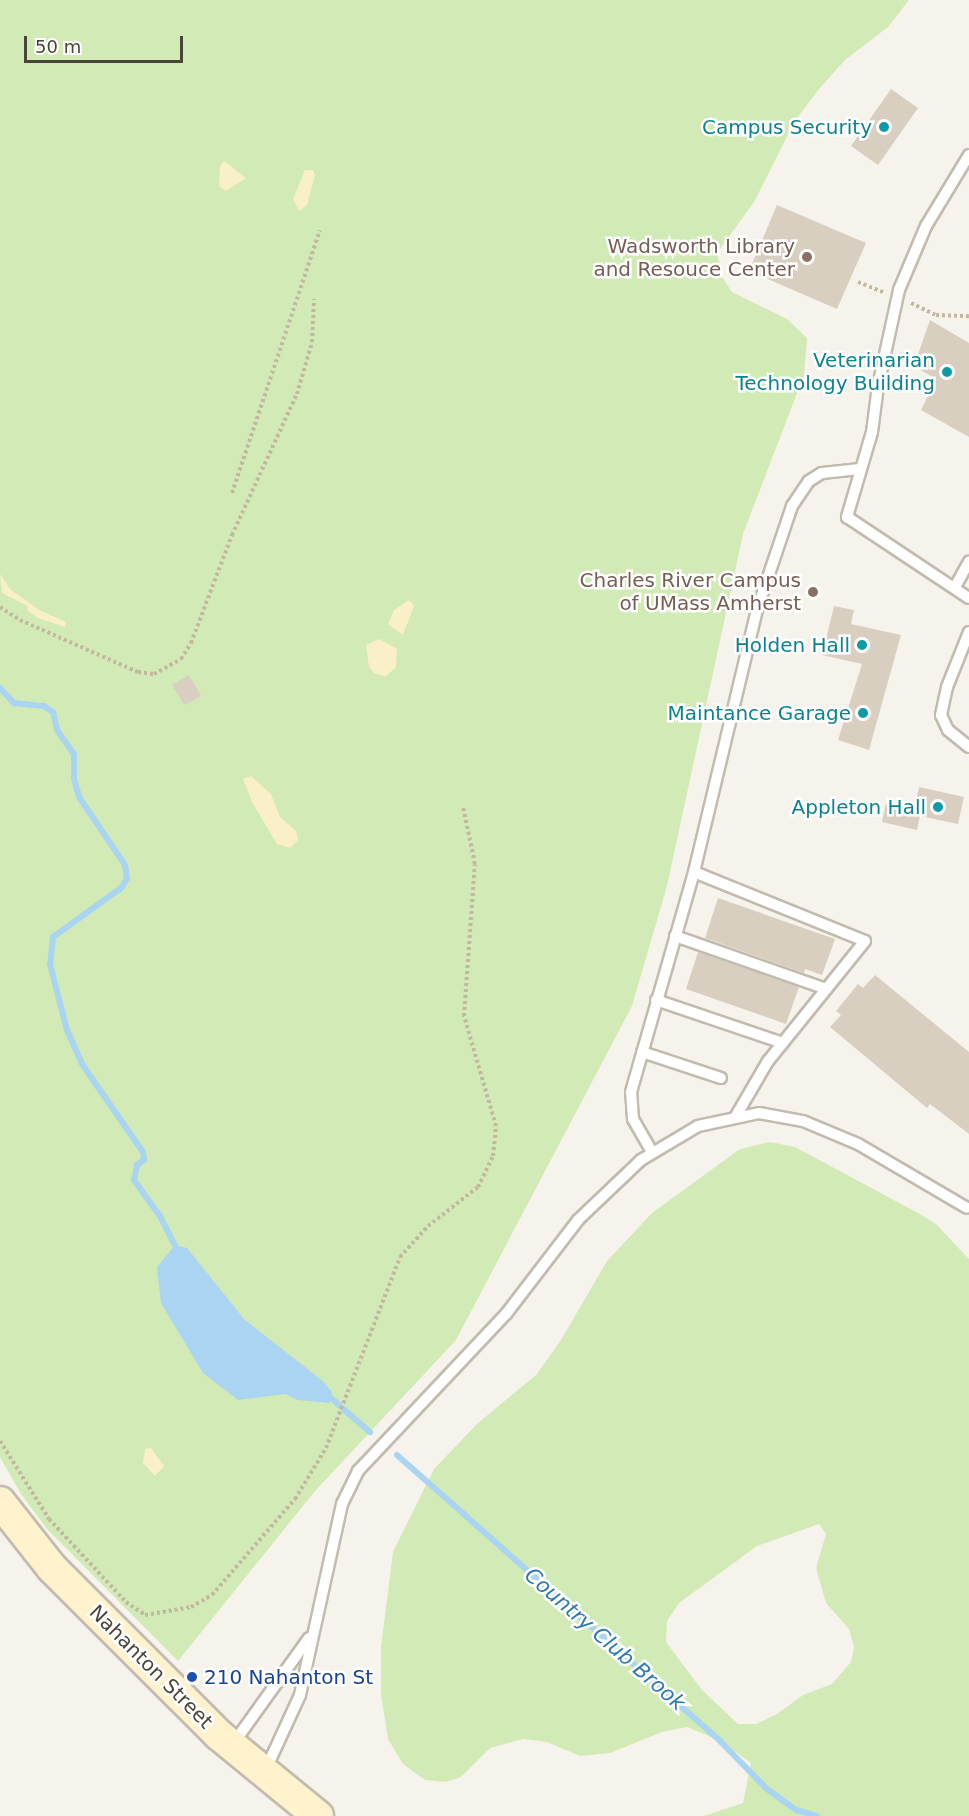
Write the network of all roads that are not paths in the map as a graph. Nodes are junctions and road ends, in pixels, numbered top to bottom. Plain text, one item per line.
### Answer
1 (969, 154) edge
2 (860, 469) junction
3 (969, 562) edge
4 (955, 587) junction
5 (969, 598) edge
6 (969, 632) edge
7 (969, 747) edge
8 (694, 872) junction
9 (675, 936) junction
10 (826, 989) junction
11 (656, 1000) junction
12 (783, 1043) junction
13 (642, 1052) junction
14 (721, 1078) dead end
15 (736, 1116) junction
16 (652, 1152) junction
17 (967, 1208) dead end
18 (0, 1502) edge
19 (315, 1623) junction
20 (231, 1746) junction
21 (264, 1775) junction
22 (318, 1816) edge

1 - 2 lane
2 - 4 lane
2 - 8 lane
3 - 4 lane
4 - 5 lane
6 - 7 lane
8 - 9 lane
8 - 10 lane
9 - 10 lane
9 - 11 lane
10 - 12 lane
11 - 12 lane
11 - 13 lane
12 - 15 lane
13 - 14 lane
13 - 16 lane
15 - 16 lane
15 - 17 lane
16 - 19 lane
18 - 20 main road, Nahanton Street
19 - 20 lane
19 - 21 lane
20 - 21 main road, Nahanton Street
21 - 22 main road, Nahanton Street

